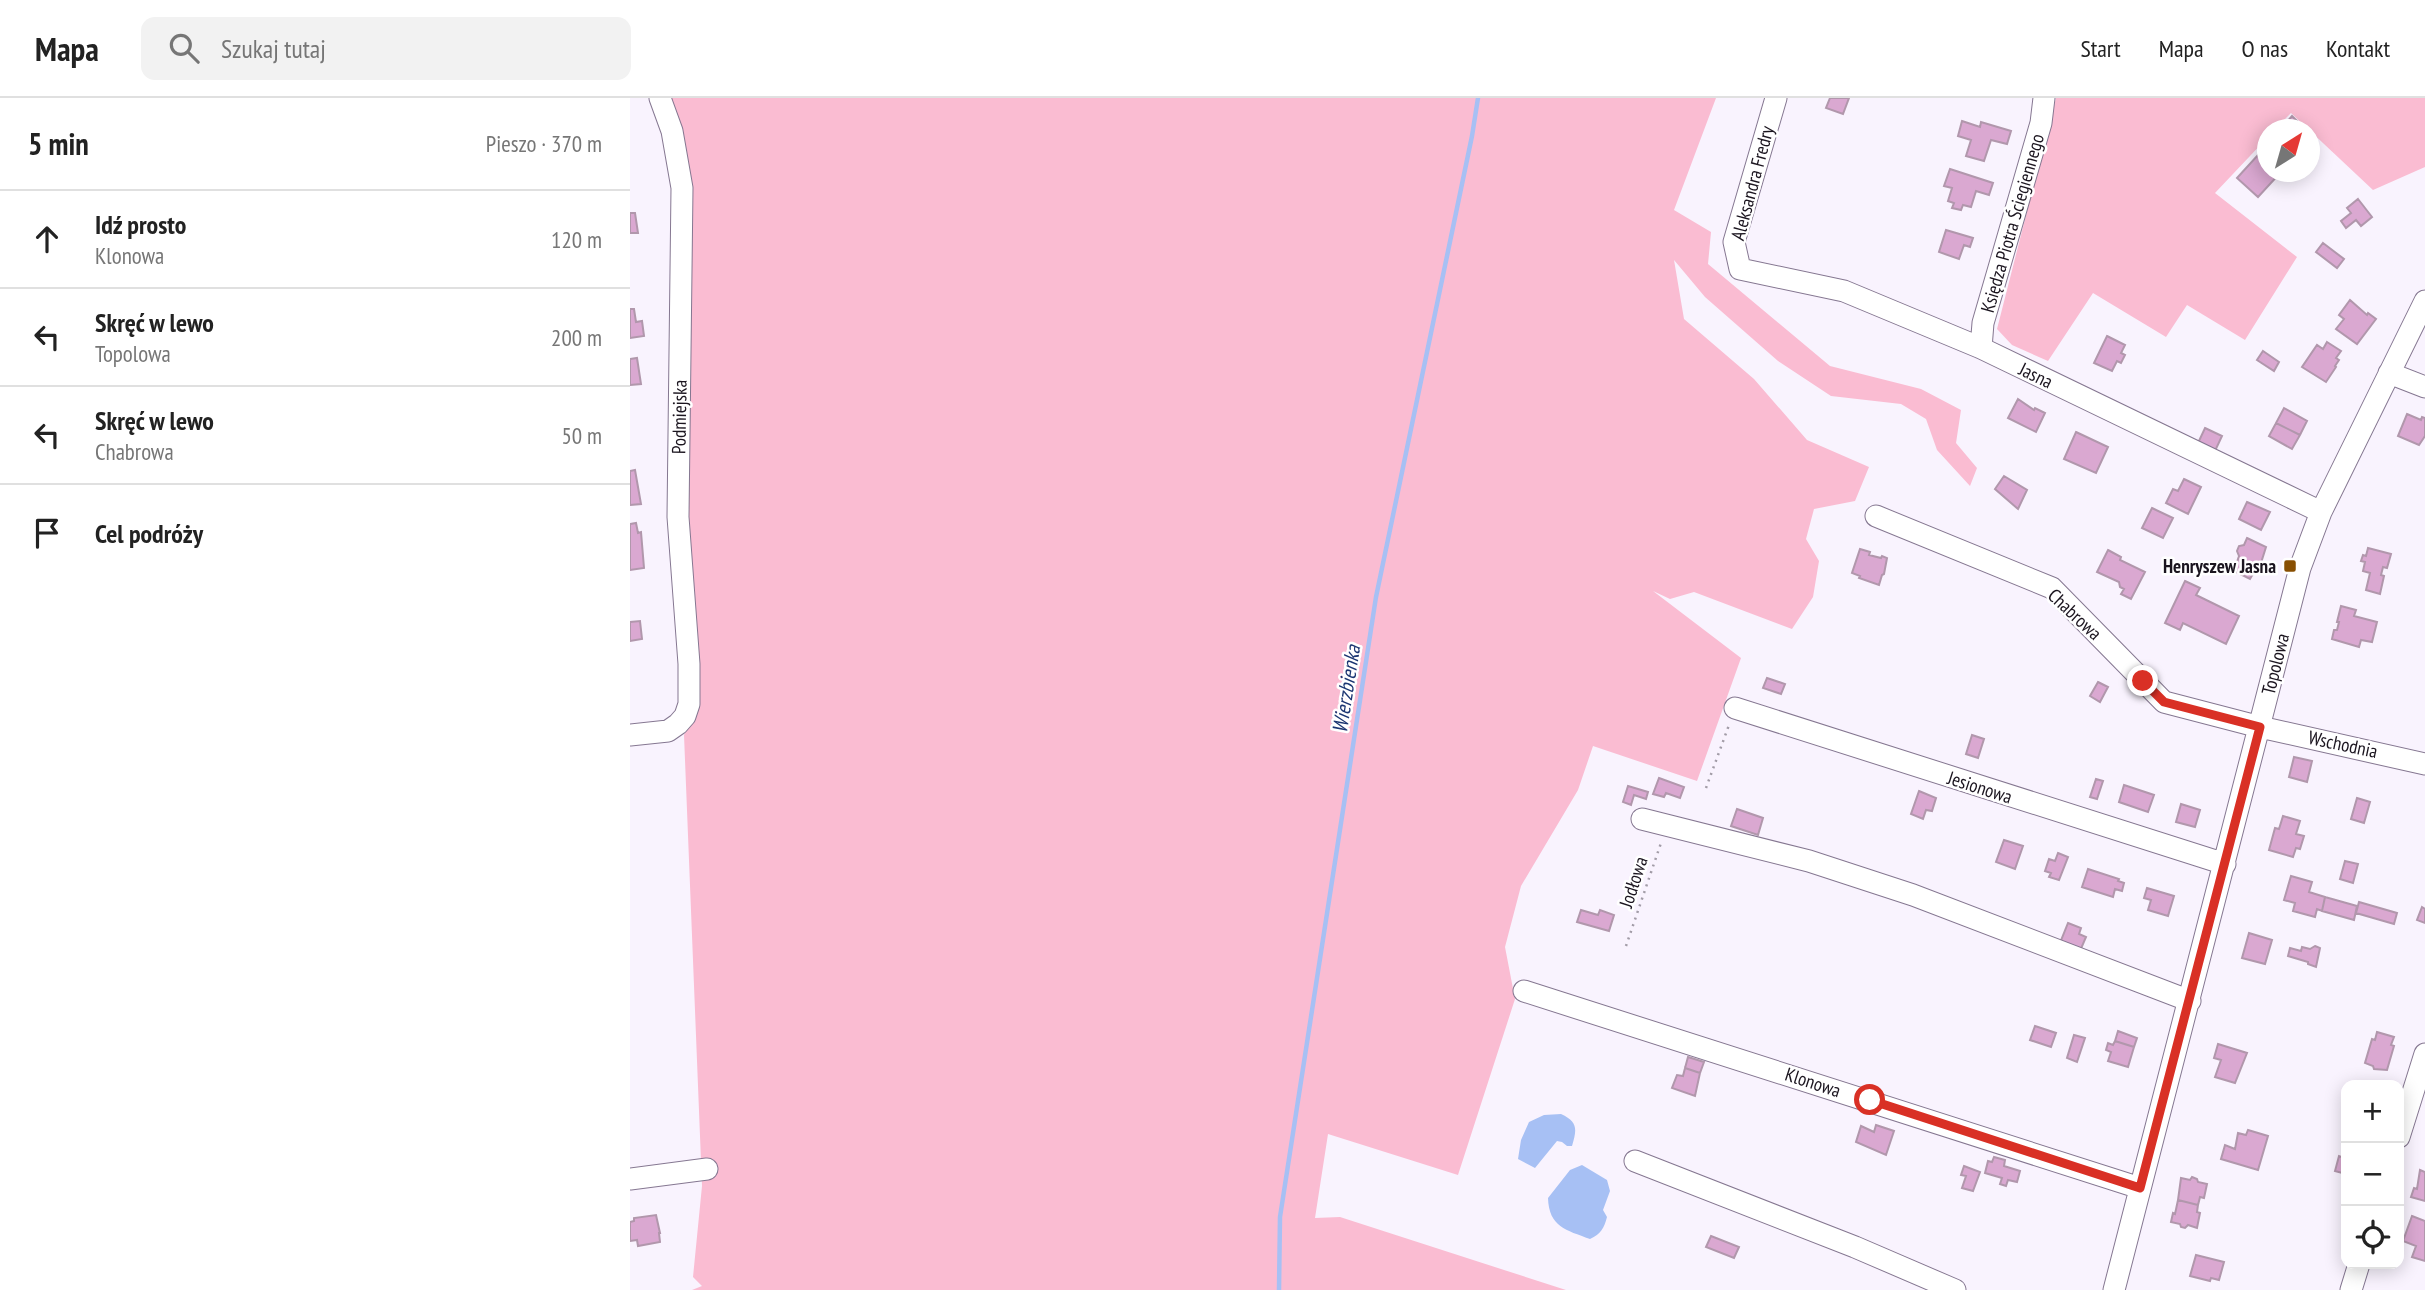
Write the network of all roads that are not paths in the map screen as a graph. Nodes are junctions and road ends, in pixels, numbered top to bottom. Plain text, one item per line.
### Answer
1 (660, 98) edge
2 (1776, 98) edge
3 (2044, 98) edge
4 (1740, 269) joint
5 (2425, 301) edge
6 (1981, 348) junction
7 (2389, 373) junction
8 (2425, 387) edge
9 (2321, 512) junction
10 (1876, 516) dead end
11 (1735, 708) road end
12 (2260, 727) junction
13 (630, 735) edge
14 (2425, 764) edge
15 (1642, 819) dead end
16 (2225, 864) junction
17 (1524, 991) dead end
18 (2190, 1001) junction
19 (2425, 1054) edge
20 (2404, 1121) edge
21 (1635, 1161) dead end
22 (707, 1169) dead end
23 (630, 1179) edge
24 (2140, 1188) junction
25 (2357, 1269) edge
26 (1955, 1290) edge
27 (2115, 1290) edge
28 (2350, 1290) edge

1 - 13 street, Podmiejska
2 - 4 street, Aleksandra Fredry
3 - 6 street, Księdza Piotra Ściegiennego
4 - 6 street, Jasna
5 - 7 street, Topolowa
6 - 9 street, Jasna
7 - 8 street
7 - 9 street, Topolowa
9 - 12 street, Topolowa
10 - 12 street, Chabrowa
11 - 16 street, Jesionowa
12 - 14 street, Wschodnia
12 - 16 street, Topolowa
15 - 18 street
16 - 18 street, Topolowa
17 - 24 street, Klonowa
18 - 24 street, Topolowa
19 - 20 street
21 - 26 street
22 - 23 street
24 - 27 street, Topolowa
25 - 28 street

